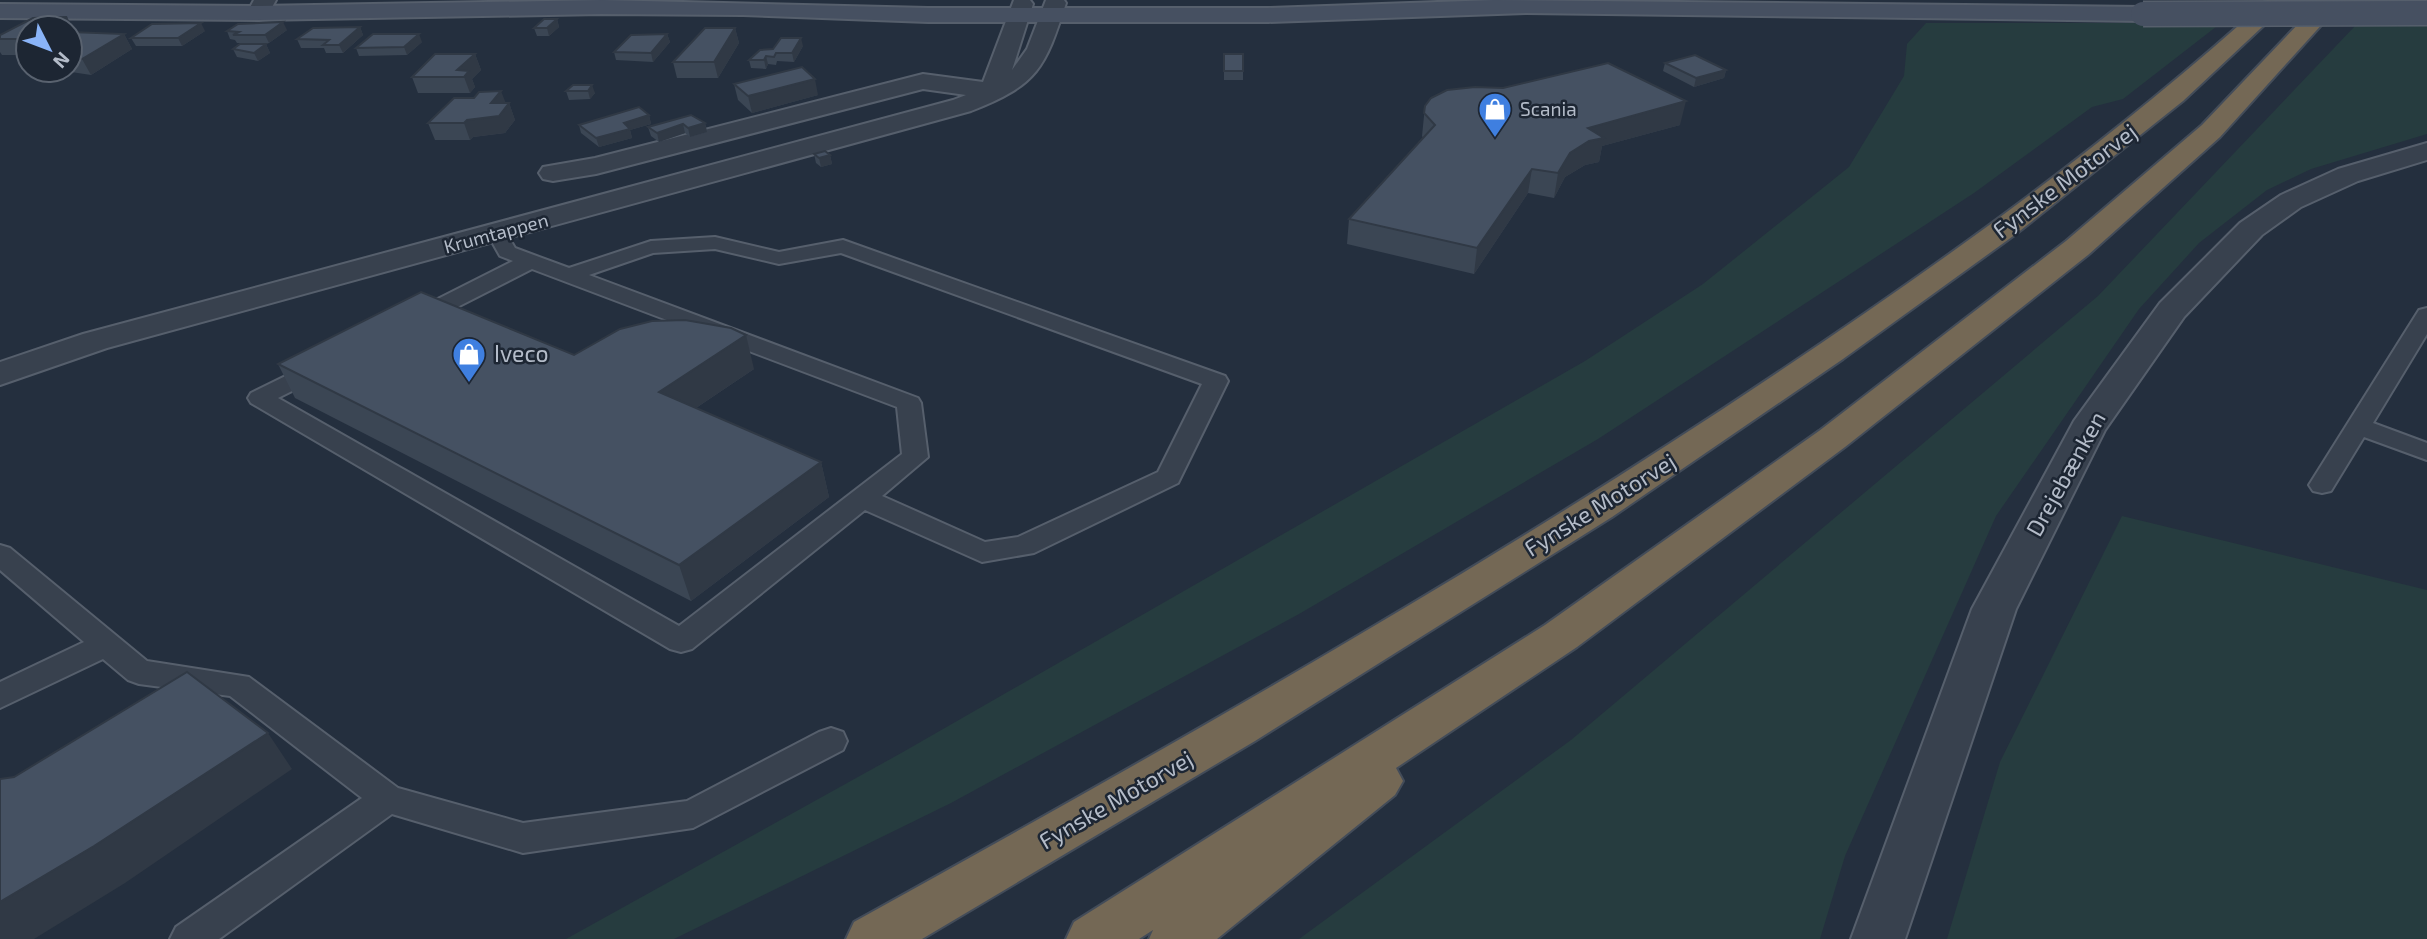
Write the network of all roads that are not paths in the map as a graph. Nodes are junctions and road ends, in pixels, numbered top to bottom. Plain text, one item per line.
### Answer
1 (288, 0) edge
2 (441, 0) edge
3 (1868, 0) edge
4 (1982, 0) edge
5 (2280, 0) edge
6 (2333, 0) edge
7 (2427, 0) edge
8 (262, 6) edge
9 (602, 7) junction
10 (1619, 7) junction
11 (2148, 7) edge
12 (0, 9) edge
13 (1053, 9) junction
14 (1020, 10) junction
15 (2427, 13) edge
16 (992, 92) junction
17 (2427, 150) edge
18 (552, 173) dead end
19 (497, 233) junction
20 (530, 261) junction
21 (568, 275) junction
22 (2427, 315) edge
23 (395, 330) edge
24 (346, 355) edge
25 (0, 374) edge
26 (2358, 426) junction
27 (2427, 452) edge
28 (2322, 485) dead end
29 (862, 498) junction
30 (0, 555) edge
31 (1561, 636) junction
32 (106, 644) junction
33 (0, 696) edge
34 (831, 741) dead end
35 (387, 799) junction
36 (189, 939) edge
37 (873, 939) edge
38 (1093, 939) edge
39 (1176, 939) edge
40 (1878, 939) edge

1 - 8 main road
2 - 9 main road
3 - 10 main road
4 - 11 main road
5 - 37 highway, Fynske Motorvej
6 - 31 highway
7 - 11 main road
8 - 9 main road
8 - 12 main road
9 - 14 main road
10 - 11 main road
10 - 13 main road
11 - 15 main road, bridge
13 - 14 main road
13 - 16 street, Krumtappen
14 - 16 street
16 - 18 street
16 - 19 street, Krumtappen
17 - 40 street, Drejebænken
19 - 20 lane
19 - 25 street, Krumtappen
20 - 21 lane
20 - 23 lane
21 - 29 lane
21 - 29 lane
22 - 26 lane
24 - 29 lane
26 - 27 lane
26 - 28 lane
30 - 32 lane
31 - 38 highway
31 - 39 highway
32 - 33 lane
32 - 35 lane
34 - 35 lane
35 - 36 lane

